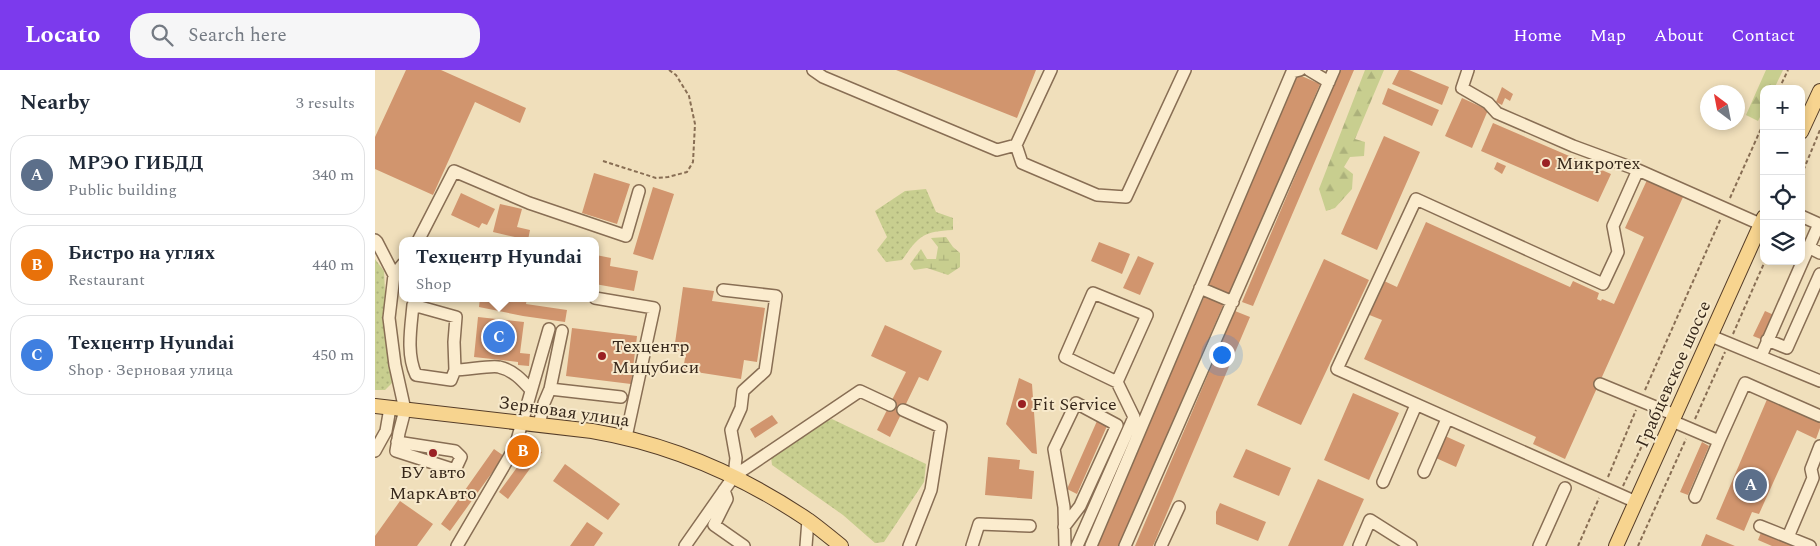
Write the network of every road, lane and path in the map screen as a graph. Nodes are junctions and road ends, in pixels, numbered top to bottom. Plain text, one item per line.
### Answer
1 (669, 70) edge
2 (813, 70) edge
3 (1051, 70) edge
4 (1185, 70) edge
5 (1300, 70) edge
6 (1309, 70) edge
7 (1334, 70) edge
8 (1468, 70) edge
9 (1788, 70) edge
10 (1329, 82) junction
11 (1781, 85) edge
12 (1820, 91) edge
13 (1760, 130) edge
14 (1802, 130) edge
15 (1820, 130) edge
16 (1016, 145) junction
17 (603, 161) dead end
18 (1638, 170) junction
19 (1801, 175) edge
20 (639, 191) dead end
21 (1725, 209) junction
22 (1805, 218) edge
23 (1760, 220) edge
24 (1760, 226) edge
25 (419, 237) edge
26 (375, 240) edge
27 (1808, 247) junction
28 (1820, 253) edge
29 (1763, 265) edge
30 (399, 269) edge
31 (1820, 274) edge
32 (394, 275) junction
33 (1200, 288) junction
34 (723, 290) dead end
35 (599, 299) edge
36 (1233, 302) junction
37 (549, 329) dead end
38 (562, 331) dead end
39 (1711, 336) junction
40 (1767, 340) junction
41 (1729, 343) junction
42 (1761, 356) junction
43 (455, 370) junction
44 (1820, 381) edge
45 (1117, 382) junction
46 (1600, 384) dead end
47 (550, 388) junction
48 (531, 390) junction
49 (621, 398) dead end
50 (1640, 400) junction
51 (890, 404) dead end
52 (1416, 405) junction
53 (375, 406) edge
54 (390, 408) junction
55 (1659, 409) junction
56 (405, 410) junction
57 (903, 410) dead end
58 (1820, 416) edge
59 (1674, 418) junction
60 (1447, 419) junction
61 (523, 424) junction
62 (539, 425) junction
63 (1690, 429) junction
64 (626, 437) junction
65 (1719, 441) junction
66 (397, 442) junction
67 (1820, 446) edge
68 (375, 451) edge
69 (1424, 472) dead end
70 (734, 476) junction
71 (1383, 482) dead end
72 (1565, 488) dead end
73 (1603, 488) junction
74 (724, 490) junction
75 (1619, 495) junction
76 (1695, 497) dead end
77 (1636, 502) junction
78 (1179, 507) dead end
79 (808, 520) junction
80 (1030, 526) dead end
81 (1760, 526) dead end
82 (1065, 527) junction
83 (1788, 537) junction
84 (457, 546) edge
85 (685, 546) edge
86 (744, 546) edge
87 (806, 546) edge
88 (841, 546) edge
89 (909, 546) edge
90 (972, 546) edge
91 (1065, 546) edge
92 (1077, 546) edge
93 (1091, 546) edge
94 (1125, 546) edge
95 (1161, 546) edge
96 (1359, 546) edge
97 (1411, 546) edge
98 (1539, 546) edge
99 (1578, 546) edge
100 (1616, 546) edge
101 (1638, 546) edge
102 (1810, 546) edge

1 - 17 path
2 - 16 lane
3 - 16 lane
4 - 16 lane
5 - 33 lane
6 - 10 lane
7 - 10 lane
8 - 18 lane
9 - 11 path
10 - 36 lane
12 - 14 main road
13 - 21 path
15 - 19 path
18 - 21 lane
18 - 52 lane
20 - 25 lane
21 - 23 lane
21 - 50 path
22 - 27 lane
24 - 39 main road, Грабцевское шоссе
26 - 32 lane
27 - 28 lane
27 - 40 lane
29 - 41 path
30 - 32 lane
31 - 40 lane
32 - 56 lane
33 - 36 lane
33 - 93 lane
34 - 70 lane
35 - 64 lane
36 - 94 lane
37 - 48 lane
38 - 47 lane
39 - 41 lane
39 - 59 main road, Грабцевское шоссе
40 - 42 lane
41 - 42 lane
41 - 63 path
42 - 44 lane
43 - 43 lane
43 - 48 lane
45 - 45 lane
45 - 92 lane
46 - 50 lane
47 - 49 lane
47 - 62 lane
48 - 61 lane
50 - 55 lane
50 - 73 path
51 - 70 lane
52 - 60 lane
52 - 71 lane
53 - 54 main road, Зерновая улица
54 - 56 main road, Зерновая улица
54 - 68 lane
55 - 59 lane
55 - 75 path
56 - 61 main road, Зерновая улица
56 - 66 lane
57 - 89 lane
58 - 65 lane
59 - 63 lane
59 - 77 main road, Грабцевское шоссе
60 - 69 lane
60 - 73 lane
61 - 62 main road, Зерновая улица
61 - 84 lane
62 - 64 main road, Зерновая улица
63 - 65 lane
63 - 101 path
64 - 70 main road, Зерновая улица
65 - 76 lane
66 - 66 lane
67 - 83 lane
70 - 74 lane
70 - 79 main road, Зерновая улица
72 - 98 lane
73 - 75 lane
73 - 99 path
74 - 85 lane
74 - 86 lane
75 - 77 lane
77 - 100 main road, Грабцевское шоссе
78 - 95 lane
79 - 87 lane
79 - 88 main road, Зерновая улица
80 - 90 lane
81 - 83 lane
82 - 82 lane
82 - 91 lane
83 - 102 lane
96 - 97 lane

